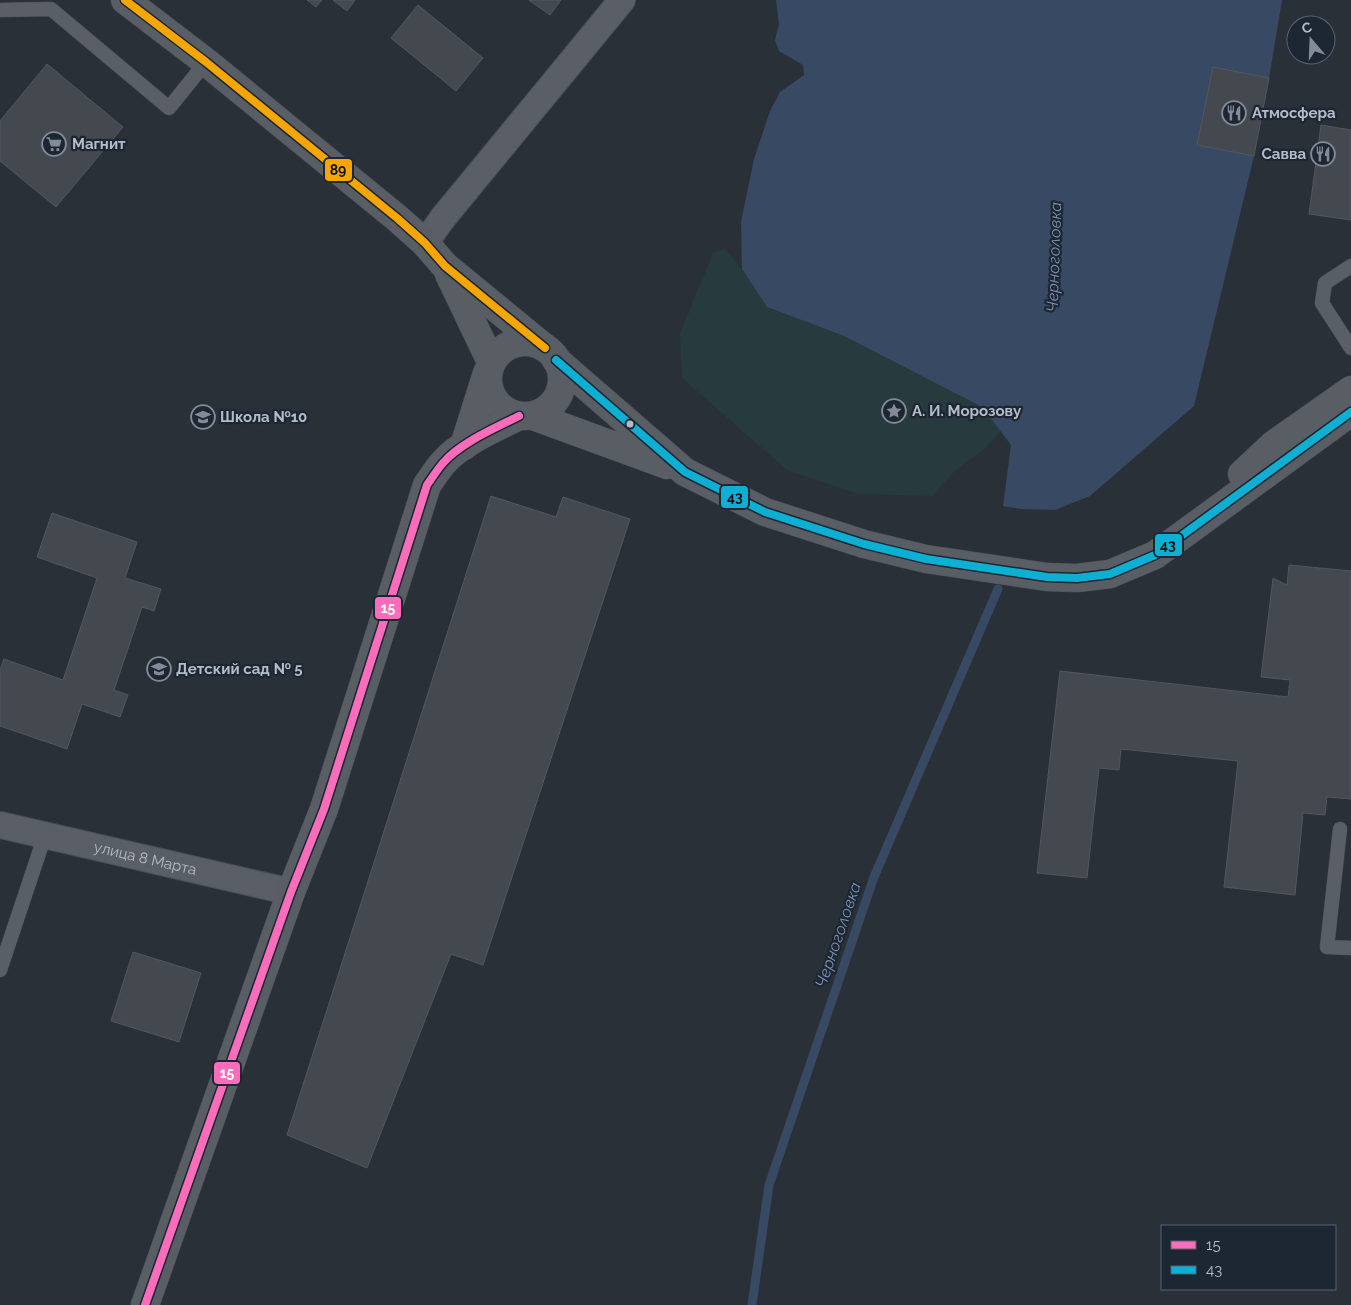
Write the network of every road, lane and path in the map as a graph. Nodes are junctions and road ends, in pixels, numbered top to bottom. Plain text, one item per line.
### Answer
1 (125, 0) edge
2 (622, 0) edge
3 (55, 5) edge
4 (0, 10) edge
5 (206, 62) junction
6 (425, 243) junction
7 (445, 266) junction
8 (1351, 266) edge
9 (1351, 348) edge
10 (551, 354) junction
11 (490, 367) junction
12 (1351, 390) edge
13 (1351, 412) edge
14 (526, 416) junction
15 (464, 446) junction
16 (685, 472) junction
17 (1155, 556) junction
18 (0, 825) edge
19 (1340, 829) dead end
20 (45, 835) junction
21 (291, 892) junction
22 (1351, 948) edge
23 (0, 970) edge
24 (144, 1305) edge

1 - 5 street
2 - 6 street
3 - 4 lane
3 - 5 lane
5 - 6 street
6 - 7 street
7 - 10 street
7 - 11 street
8 - 9 lane
10 - 11 street
10 - 14 street
10 - 16 street
11 - 14 street
11 - 15 street
12 - 17 street
13 - 17 street
14 - 15 street
14 - 16 street
15 - 21 street
16 - 17 street
18 - 20 street, улица 8 Марта
19 - 22 lane
20 - 21 street, улица 8 Марта
20 - 23 lane
21 - 24 street

